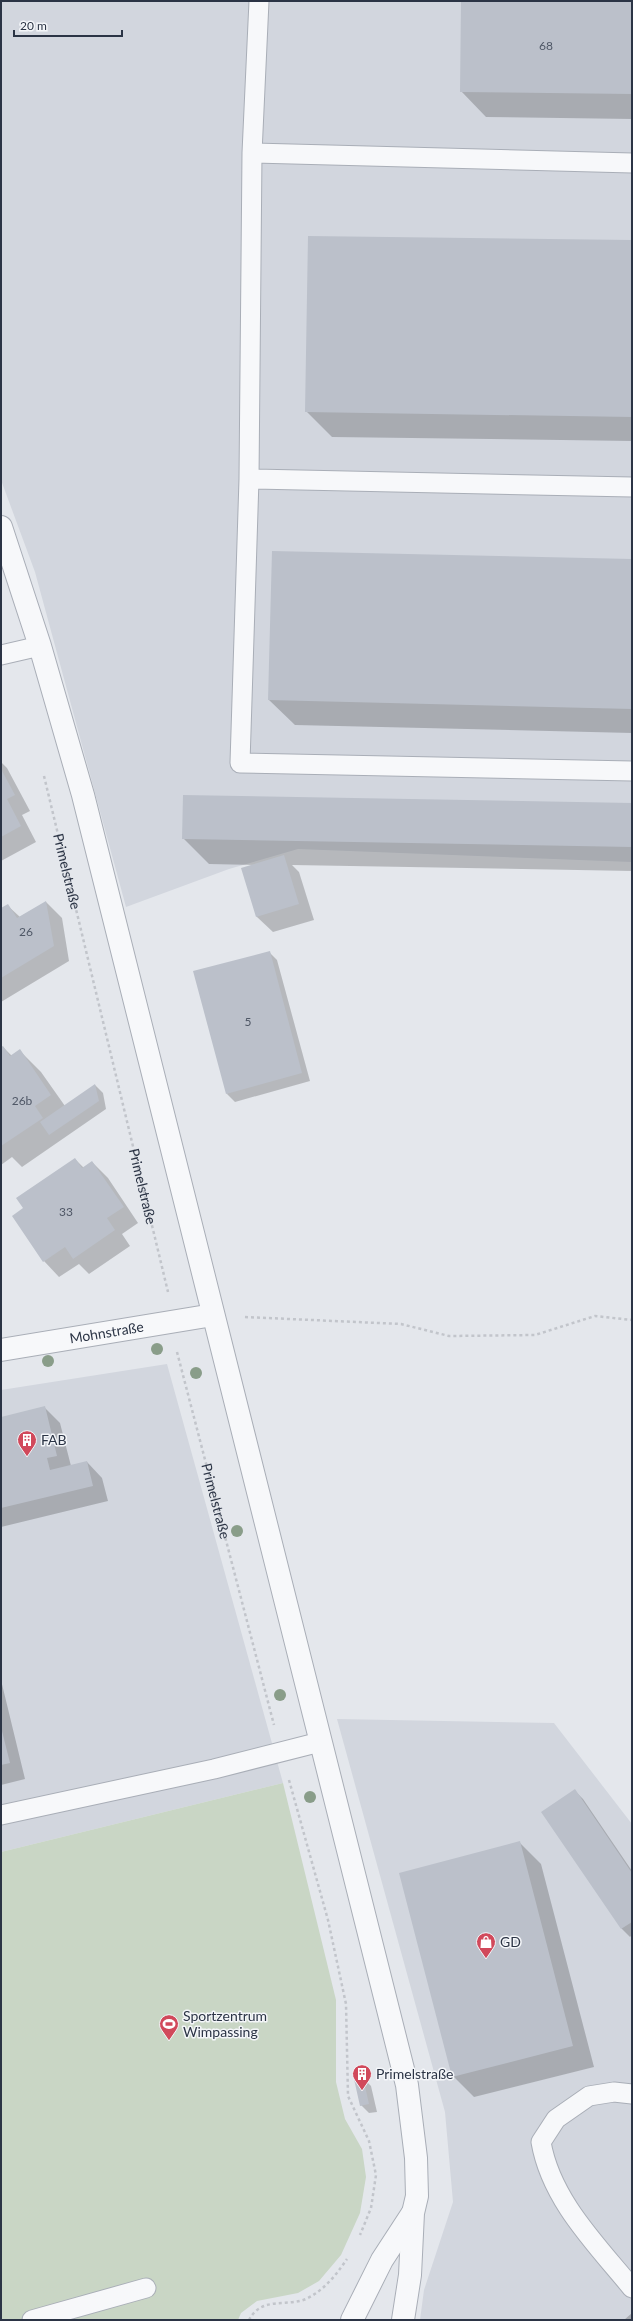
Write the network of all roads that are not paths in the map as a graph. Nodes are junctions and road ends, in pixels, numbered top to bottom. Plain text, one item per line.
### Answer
1 (258, 1) edge
2 (252, 153) junction
3 (632, 163) edge
4 (249, 479) junction
5 (632, 487) edge
6 (1, 527) edge
7 (40, 646) junction
8 (1, 655) edge
9 (632, 771) edge
10 (213, 1316) junction
11 (1, 1350) edge
12 (320, 1742) junction
13 (1, 1815) edge
14 (632, 2094) edge
15 (413, 2213) junction
16 (146, 2288) dead end
17 (632, 2288) edge
18 (32, 2320) edge
19 (352, 2320) edge
20 (403, 2320) edge

1 - 2 lane
2 - 3 lane
2 - 4 lane
4 - 5 lane
4 - 9 lane
6 - 7 street
7 - 8 lane
7 - 10 street
10 - 11 street, Mohnstraße
10 - 12 street
12 - 13 lane
12 - 15 street
14 - 17 lane
15 - 19 street
15 - 20 street
16 - 18 lane

